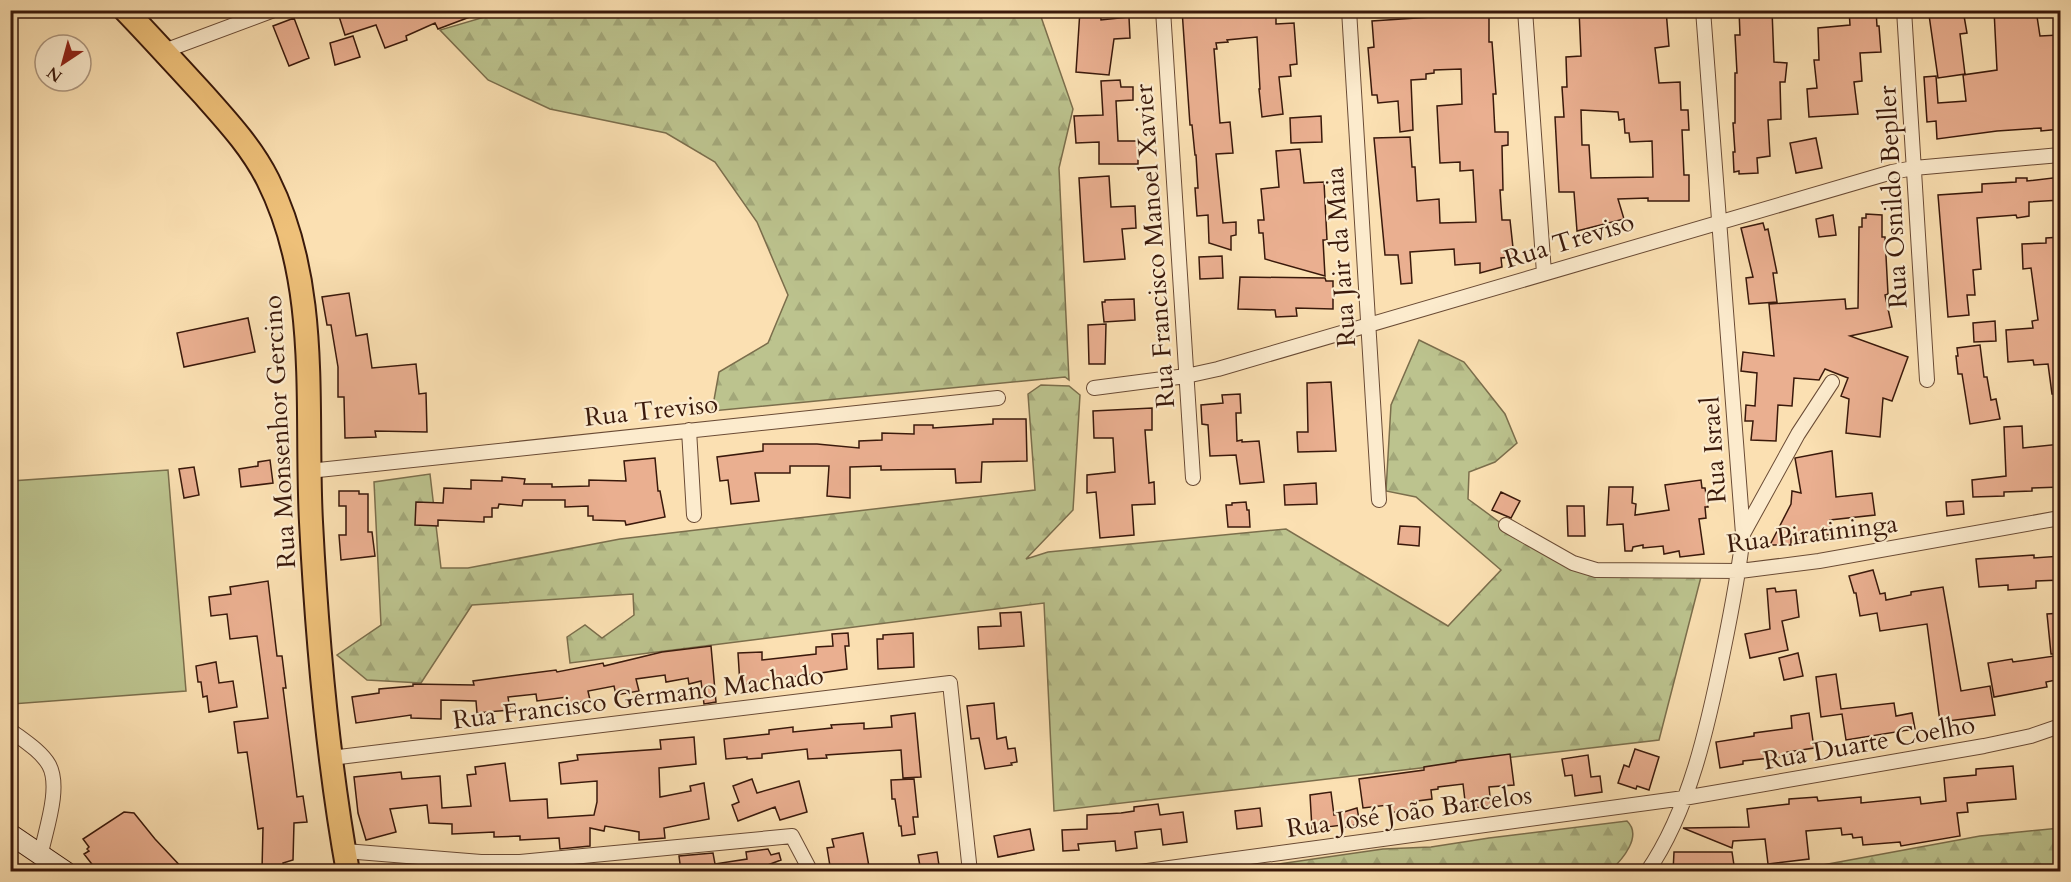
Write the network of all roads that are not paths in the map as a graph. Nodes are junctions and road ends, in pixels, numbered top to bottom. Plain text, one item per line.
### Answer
1 (125, 10) edge
2 (274, 10) edge
3 (1163, 10) edge
4 (1349, 10) edge
5 (1525, 10) edge
6 (1703, 10) edge
7 (1904, 10) edge
8 (164, 51) junction
9 (2061, 155) edge
10 (1914, 168) junction
11 (1720, 221) junction
12 (1544, 273) junction
13 (1368, 326) junction
14 (1186, 376) junction
15 (1927, 380) dead end
16 (1832, 382) dead end
17 (1094, 388) dead end
18 (998, 398) dead end
19 (689, 430) junction
20 (309, 471) junction
21 (1192, 478) dead end
22 (1379, 500) dead end
23 (694, 515) dead end
24 (2061, 518) edge
25 (1506, 525) dead end
26 (1743, 534) junction
27 (1740, 571) junction
28 (2061, 726) edge
29 (10, 730) edge
30 (331, 758) junction
31 (1684, 798) junction
32 (10, 834) edge
33 (41, 853) junction
34 (346, 862) edge
35 (66, 872) edge
36 (812, 872) edge
37 (970, 872) edge
38 (1140, 872) edge
39 (1647, 872) edge

1 - 8 main road, Rua Monsenhor Gercino
2 - 8 street
3 - 14 street, Rua Francisco Manoel Xavier
4 - 13 street, Rua Jair da Maia
5 - 12 street
6 - 11 street, Rua Israel
7 - 10 street, Rua Osnildo Bepller
8 - 20 main road, Rua Monsenhor Gercino
9 - 10 street, Rua Treviso
10 - 11 street, Rua Treviso
10 - 15 street, Rua Osnildo Bepller
11 - 12 street, Rua Treviso
11 - 26 street, Rua Israel
12 - 13 street, Rua Treviso
13 - 14 street, Rua Treviso
13 - 22 street, Rua Jair da Maia
14 - 17 street, Rua Treviso
14 - 21 street, Rua Francisco Manoel Xavier
16 - 26 street
18 - 19 street, Rua Treviso
19 - 20 street, Rua Treviso
19 - 23 street
20 - 30 main road, Rua Monsenhor Gercino
24 - 27 street, Rua Piratininga
25 - 27 street, Rua Piratininga
26 - 27 street, Rua Israel
27 - 31 street, Rua Israel
28 - 31 street, Rua Duarte Coelho
29 - 33 street
30 - 34 main road, Rua Monsenhor Gercino
30 - 37 street, Rua Francisco Germano Machado
31 - 38 street, Rua José João Barcelos
31 - 39 street, Rua Israel
32 - 33 street
33 - 35 street
34 - 36 street

